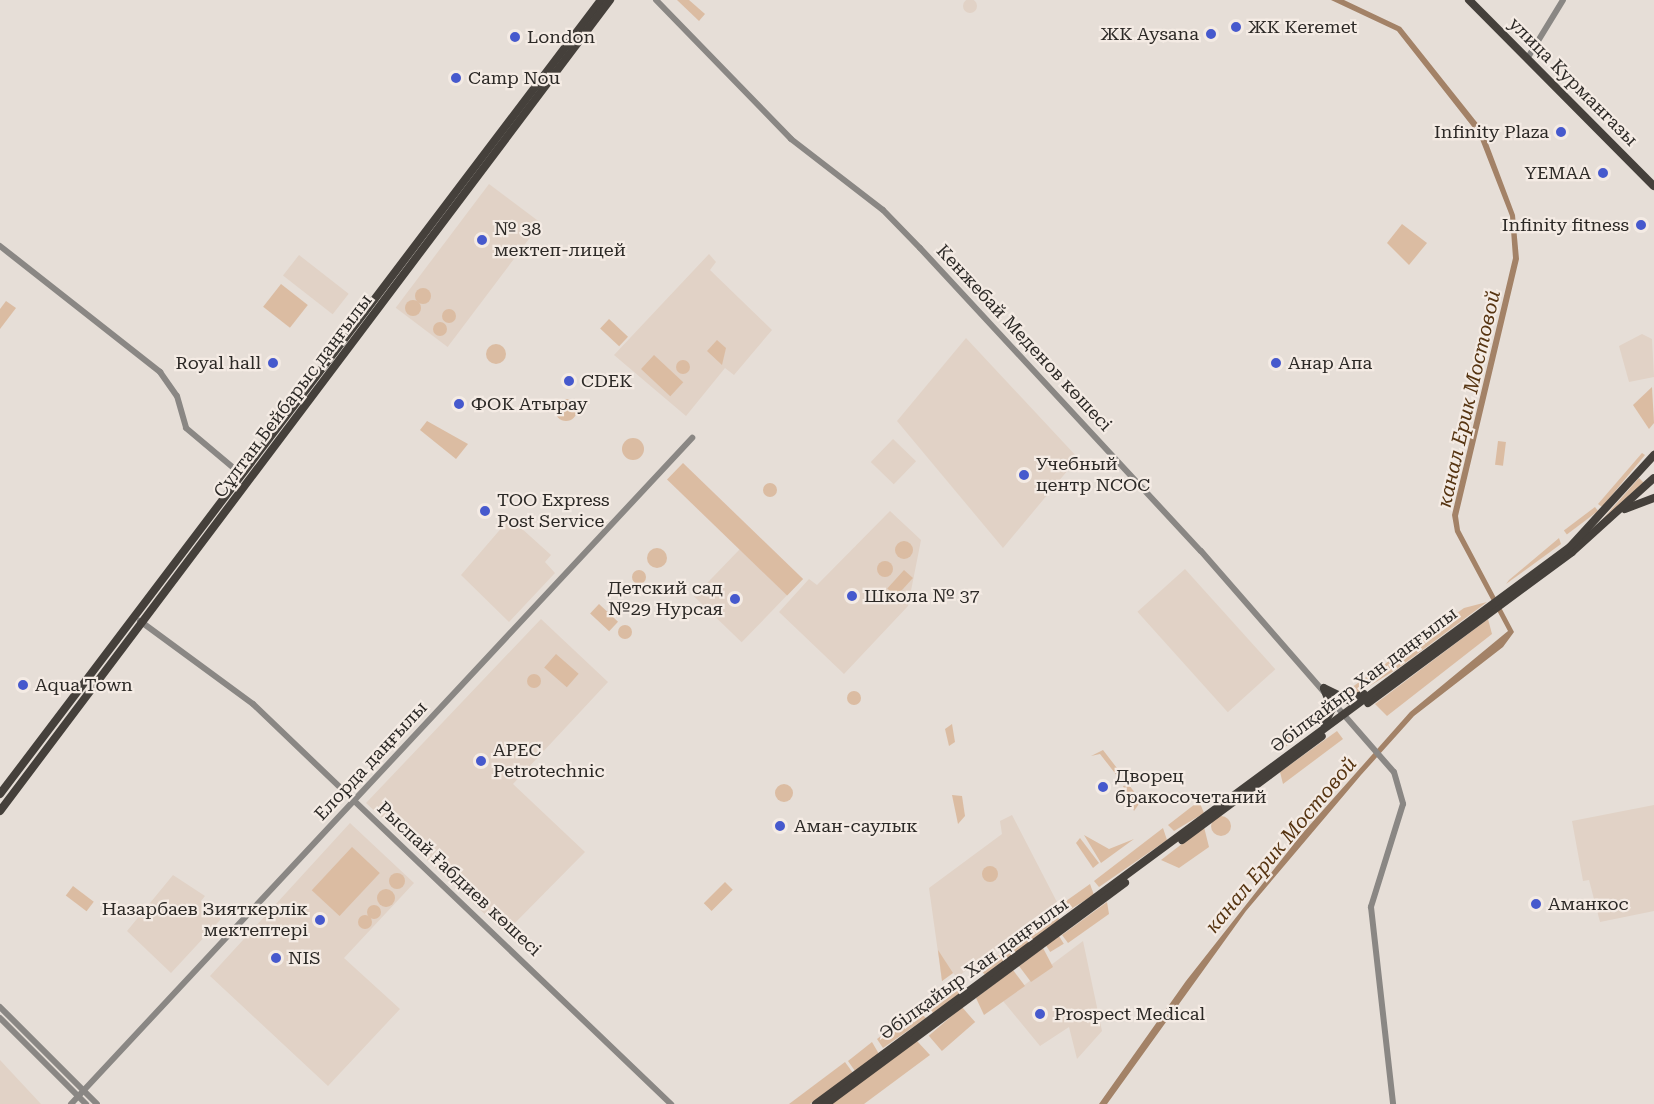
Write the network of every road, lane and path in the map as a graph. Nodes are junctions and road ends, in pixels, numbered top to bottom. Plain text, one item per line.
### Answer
1 (601, 0) edge
2 (610, 0) edge
3 (656, 0) edge
4 (1469, 0) edge
5 (1563, 0) edge
6 (577, 38) junction
7 (1527, 59) junction
8 (1654, 186) edge
9 (0, 246) edge
10 (692, 438) dead end
11 (1654, 455) edge
12 (1641, 471) junction
13 (242, 475) junction
14 (1652, 482) edge
15 (1654, 498) edge
16 (1614, 515) junction
17 (1510, 593) junction
18 (1490, 608) junction
19 (134, 617) junction
20 (142, 622) junction
21 (1387, 682) junction
22 (1324, 688) junction
23 (1347, 715) junction
24 (1301, 745) junction
25 (0, 795) edge
26 (354, 801) junction
27 (0, 811) edge
28 (0, 1007) edge
29 (0, 1018) edge
30 (84, 1091) junction
31 (79, 1096) junction
32 (71, 1104) edge
33 (86, 1104) edge
34 (97, 1104) edge
35 (671, 1104) edge
36 (816, 1104) edge
37 (826, 1104) edge
38 (1393, 1104) edge

1 - 6 main road, Сұлтан Бейбарыс даңғылы
2 - 6 main road, Сұлтан Бейбарыс даңғылы
3 - 22 street, Кенжебай Меденов көшесі
4 - 7 main road, улица Курмангазы
5 - 7 street
6 - 13 main road, Сұлтан Бейбарыс даңғылы
6 - 20 main road, Сұлтан Бейбарыс даңғылы
7 - 8 main road, улица Курмангазы
9 - 13 street
10 - 26 street, Елорда даңғылы
11 - 12 main road, Әбілқайыр Хан даңғылы
12 - 14 main road
12 - 17 main road, Әбілқайыр Хан даңғылы
13 - 19 main road, Сұлтан Бейбарыс даңғылы
14 - 16 main road, Әбілқайыр Хан даңғылы
15 - 16 main road
16 - 17 main road, Әбілқайыр Хан даңғылы
17 - 18 main road, Әбілқайыр Хан даңғылы
18 - 21 main road, Әбілқайыр Хан даңғылы
18 - 23 main road, Әбілқайыр Хан даңғылы
19 - 20 street, Рыспай Ғабдиев көшесі
19 - 25 main road, Сұлтан Бейбарыс даңғылы
20 - 26 street, Рыспай Ғабдиев көшесі
20 - 27 main road, Сұлтан Бейбарыс даңғылы
21 - 22 main road
21 - 23 main road, Әбілқайыр Хан даңғылы
22 - 23 street, Кенжебай Меденов көшесі
22 - 24 main road
23 - 24 main road, Әбілқайыр Хан даңғылы
23 - 37 main road, Әбілқайыр Хан даңғылы
23 - 38 street, Кенжебай Меденов көшесі
24 - 36 main road, Әбілқайыр Хан даңғылы
26 - 30 street, Елорда даңғылы
26 - 35 street, Рыспай Ғабдиев көшесі
28 - 30 street
29 - 31 street
30 - 31 street, Елорда даңғылы
30 - 34 street
31 - 32 street, Елорда даңғылы
31 - 33 street

